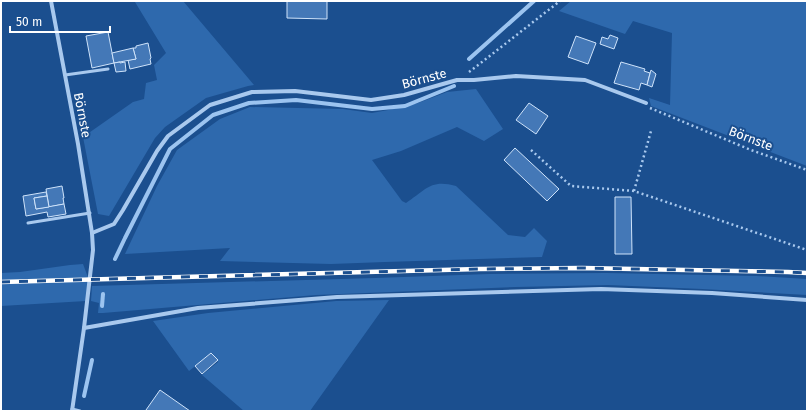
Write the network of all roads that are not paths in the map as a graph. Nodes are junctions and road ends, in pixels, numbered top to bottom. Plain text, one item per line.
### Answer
1 (51, 1) edge
2 (108, 69) dead end
3 (65, 76) junction
4 (646, 103) road end
5 (90, 213) junction
6 (28, 223) dead end
7 (92, 234) junction
8 (807, 300) edge
9 (84, 328) junction
10 (72, 410) edge
11 (80, 411) edge

1 - 3 street, Börnste
2 - 3 lane
3 - 5 street, Börnste
4 - 7 street, Börnste
5 - 6 lane
5 - 7 street, Börnste
7 - 9 street, Börnste
8 - 9 street
9 - 10 street, Börnste
10 - 11 lane

